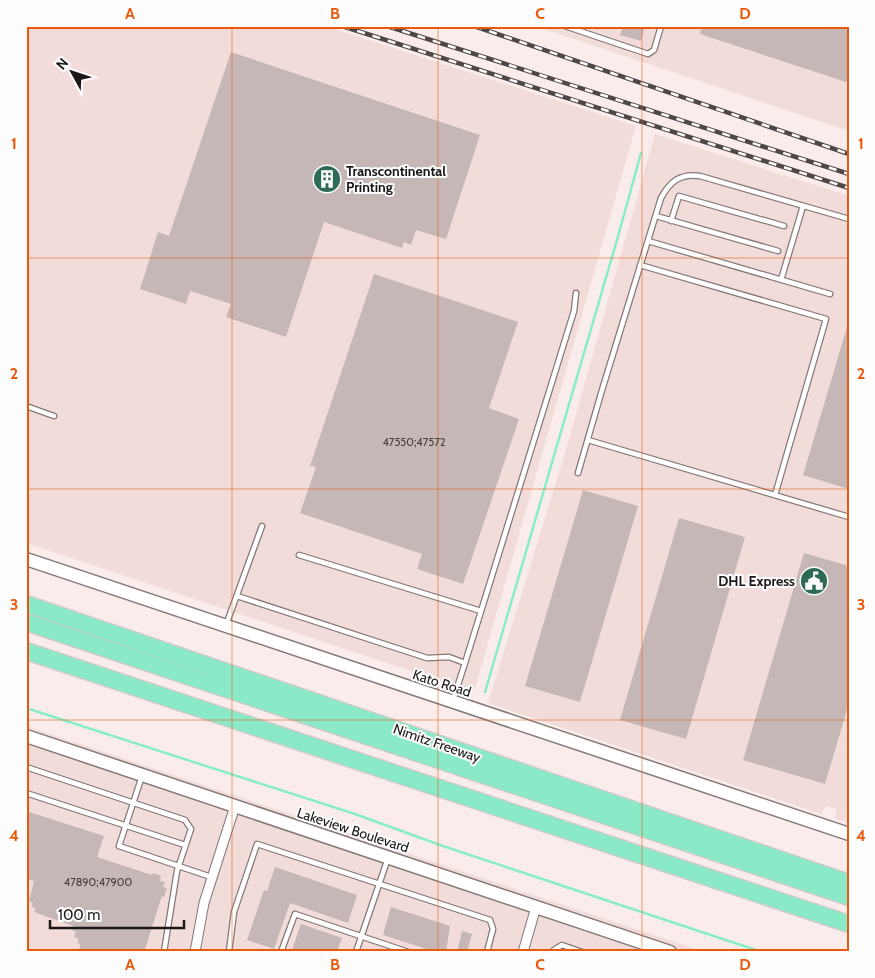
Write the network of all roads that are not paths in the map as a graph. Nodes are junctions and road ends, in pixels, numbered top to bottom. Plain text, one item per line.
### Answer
1 (565, 26) edge
2 (661, 26) edge
3 (803, 206) junction
4 (656, 216) junction
5 (849, 219) edge
6 (671, 221) junction
7 (784, 226) dead end
8 (648, 241) junction
9 (778, 251) dead end
10 (640, 265) junction
11 (781, 280) junction
12 (576, 293) dead end
13 (830, 294) dead end
14 (26, 406) edge
15 (54, 416) dead end
16 (588, 440) junction
17 (578, 473) dead end
18 (775, 495) junction
19 (849, 517) edge
20 (262, 526) dead end
21 (298, 555) dead end
22 (26, 559) edge
23 (236, 596) junction
24 (26, 604) edge
25 (481, 611) junction
26 (26, 622) edge
27 (226, 626) junction
28 (26, 651) edge
29 (465, 663) junction
30 (453, 702) junction
31 (26, 736) edge
32 (26, 767) edge
33 (142, 775) junction
34 (26, 793) edge
35 (133, 803) junction
36 (235, 806) junction
37 (126, 825) junction
38 (849, 834) edge
39 (185, 845) junction
40 (388, 857) junction
41 (178, 867) junction
42 (211, 877) junction
43 (849, 883) edge
44 (379, 884) junction
45 (849, 897) edge
46 (536, 907) junction
47 (849, 924) edge
48 (362, 936) junction
49 (164, 952) edge
50 (195, 952) edge
51 (229, 952) edge
52 (281, 952) edge
53 (356, 952) edge
54 (408, 952) edge
55 (487, 952) edge
56 (523, 952) edge
57 (554, 952) edge
58 (582, 952) edge
59 (670, 952) edge

1 - 2 lane
3 - 4 lane
3 - 5 lane
3 - 11 lane
4 - 6 lane
4 - 8 lane
6 - 7 lane
6 - 9 lane
8 - 10 lane
8 - 11 lane
10 - 16 lane
10 - 18 lane
11 - 13 lane
12 - 25 lane
14 - 15 lane
16 - 17 lane
16 - 18 lane
18 - 19 lane
20 - 23 lane
21 - 25 lane
22 - 27 street, Kato Road
23 - 27 lane
23 - 29 lane
24 - 43 highway, Nimitz Freeway
25 - 29 lane
26 - 45 highway
27 - 30 street, Kato Road
28 - 47 highway
29 - 30 lane
30 - 38 street, Kato Road
31 - 33 street, Lakeview Boulevard
32 - 35 lane
33 - 35 lane
33 - 36 street, Lakeview Boulevard
34 - 37 lane
35 - 37 lane
35 - 39 lane
36 - 40 street, Lakeview Boulevard
36 - 42 street
37 - 39 lane
37 - 41 lane
39 - 41 lane
40 - 44 lane
40 - 46 street, Lakeview Boulevard
41 - 42 lane
41 - 49 lane
42 - 50 street
44 - 48 lane
44 - 51 lane
44 - 55 lane
46 - 56 street
46 - 59 street, Lakeview Boulevard
48 - 52 lane
48 - 53 lane
48 - 54 lane
57 - 58 lane

